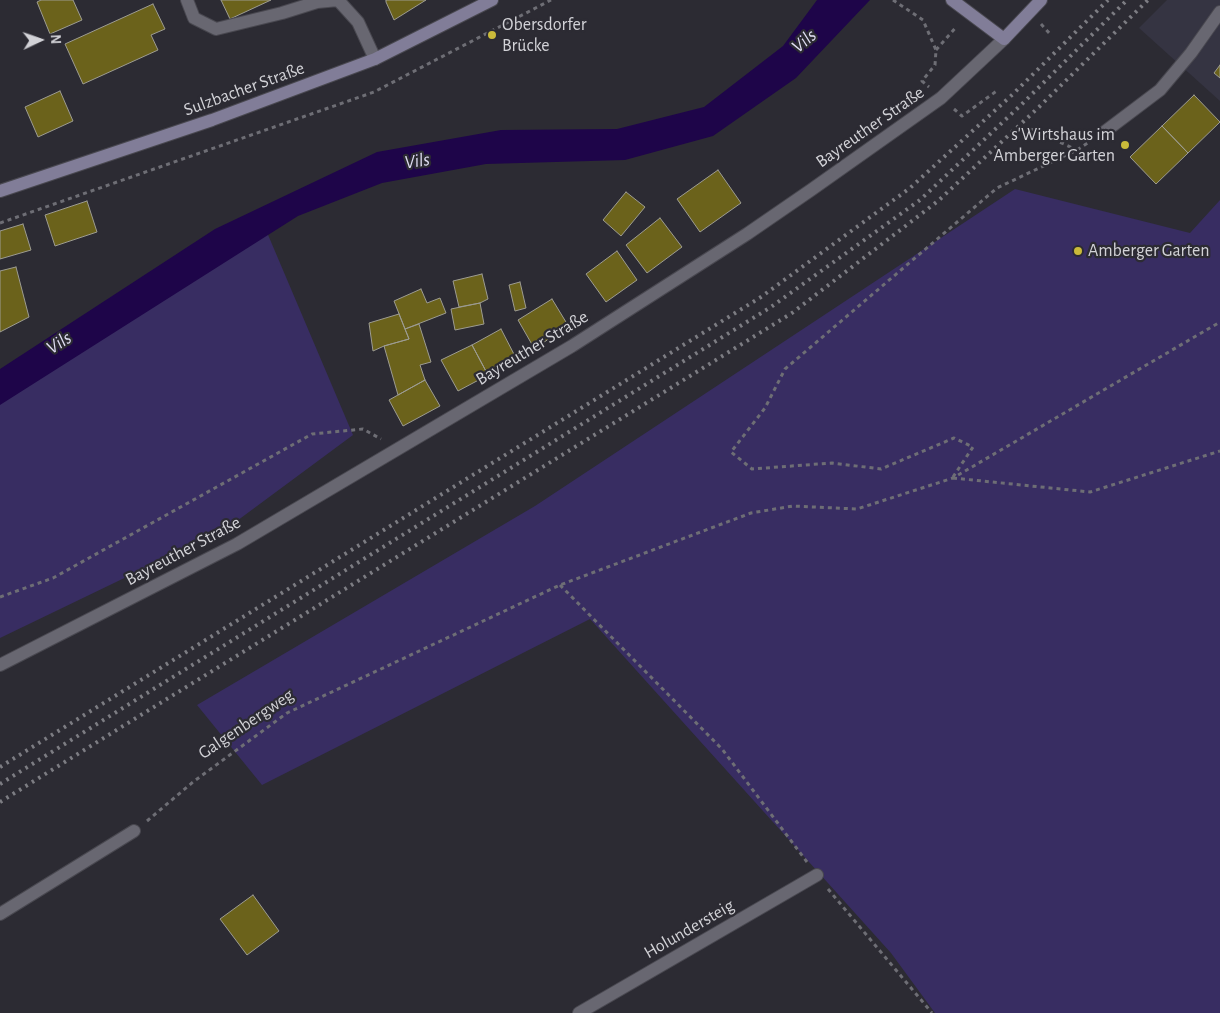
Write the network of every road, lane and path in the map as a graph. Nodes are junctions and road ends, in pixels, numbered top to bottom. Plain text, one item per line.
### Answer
1 (187, 0) edge
2 (492, 0) edge
3 (551, 0) edge
4 (893, 0) edge
5 (952, 0) edge
6 (1041, 0) edge
7 (1220, 12) edge
8 (1004, 39) junction
9 (375, 59) junction
10 (998, 90) dead end
11 (941, 98) junction
12 (1031, 129) dead end
13 (1103, 133) dead end
14 (0, 191) edge
15 (0, 223) edge
16 (1220, 322) edge
17 (397, 448) junction
18 (1220, 451) edge
19 (953, 478) junction
20 (560, 584) junction
21 (0, 597) edge
22 (0, 665) edge
23 (134, 831) joint
24 (817, 876) junction
25 (0, 914) edge
26 (579, 1013) edge
27 (932, 1013) edge

1 - 9 street
2 - 9 main road, Sulzbacher Straße
3 - 15 path
4 - 11 path
5 - 8 main road
6 - 8 main road, Bayreuther Straße
7 - 13 street
8 - 11 street, Bayreuther Straße
9 - 14 main road, Sulzbacher Straße
10 - 11 path
11 - 17 street, Bayreuther Straße
12 - 19 path
16 - 19 path
17 - 21 path
17 - 22 street, Bayreuther Straße
18 - 19 path
19 - 20 path, Galgenbergweg
20 - 23 path, Galgenbergweg
20 - 24 path
23 - 25 street
24 - 26 street, Holundersteig
24 - 27 path

